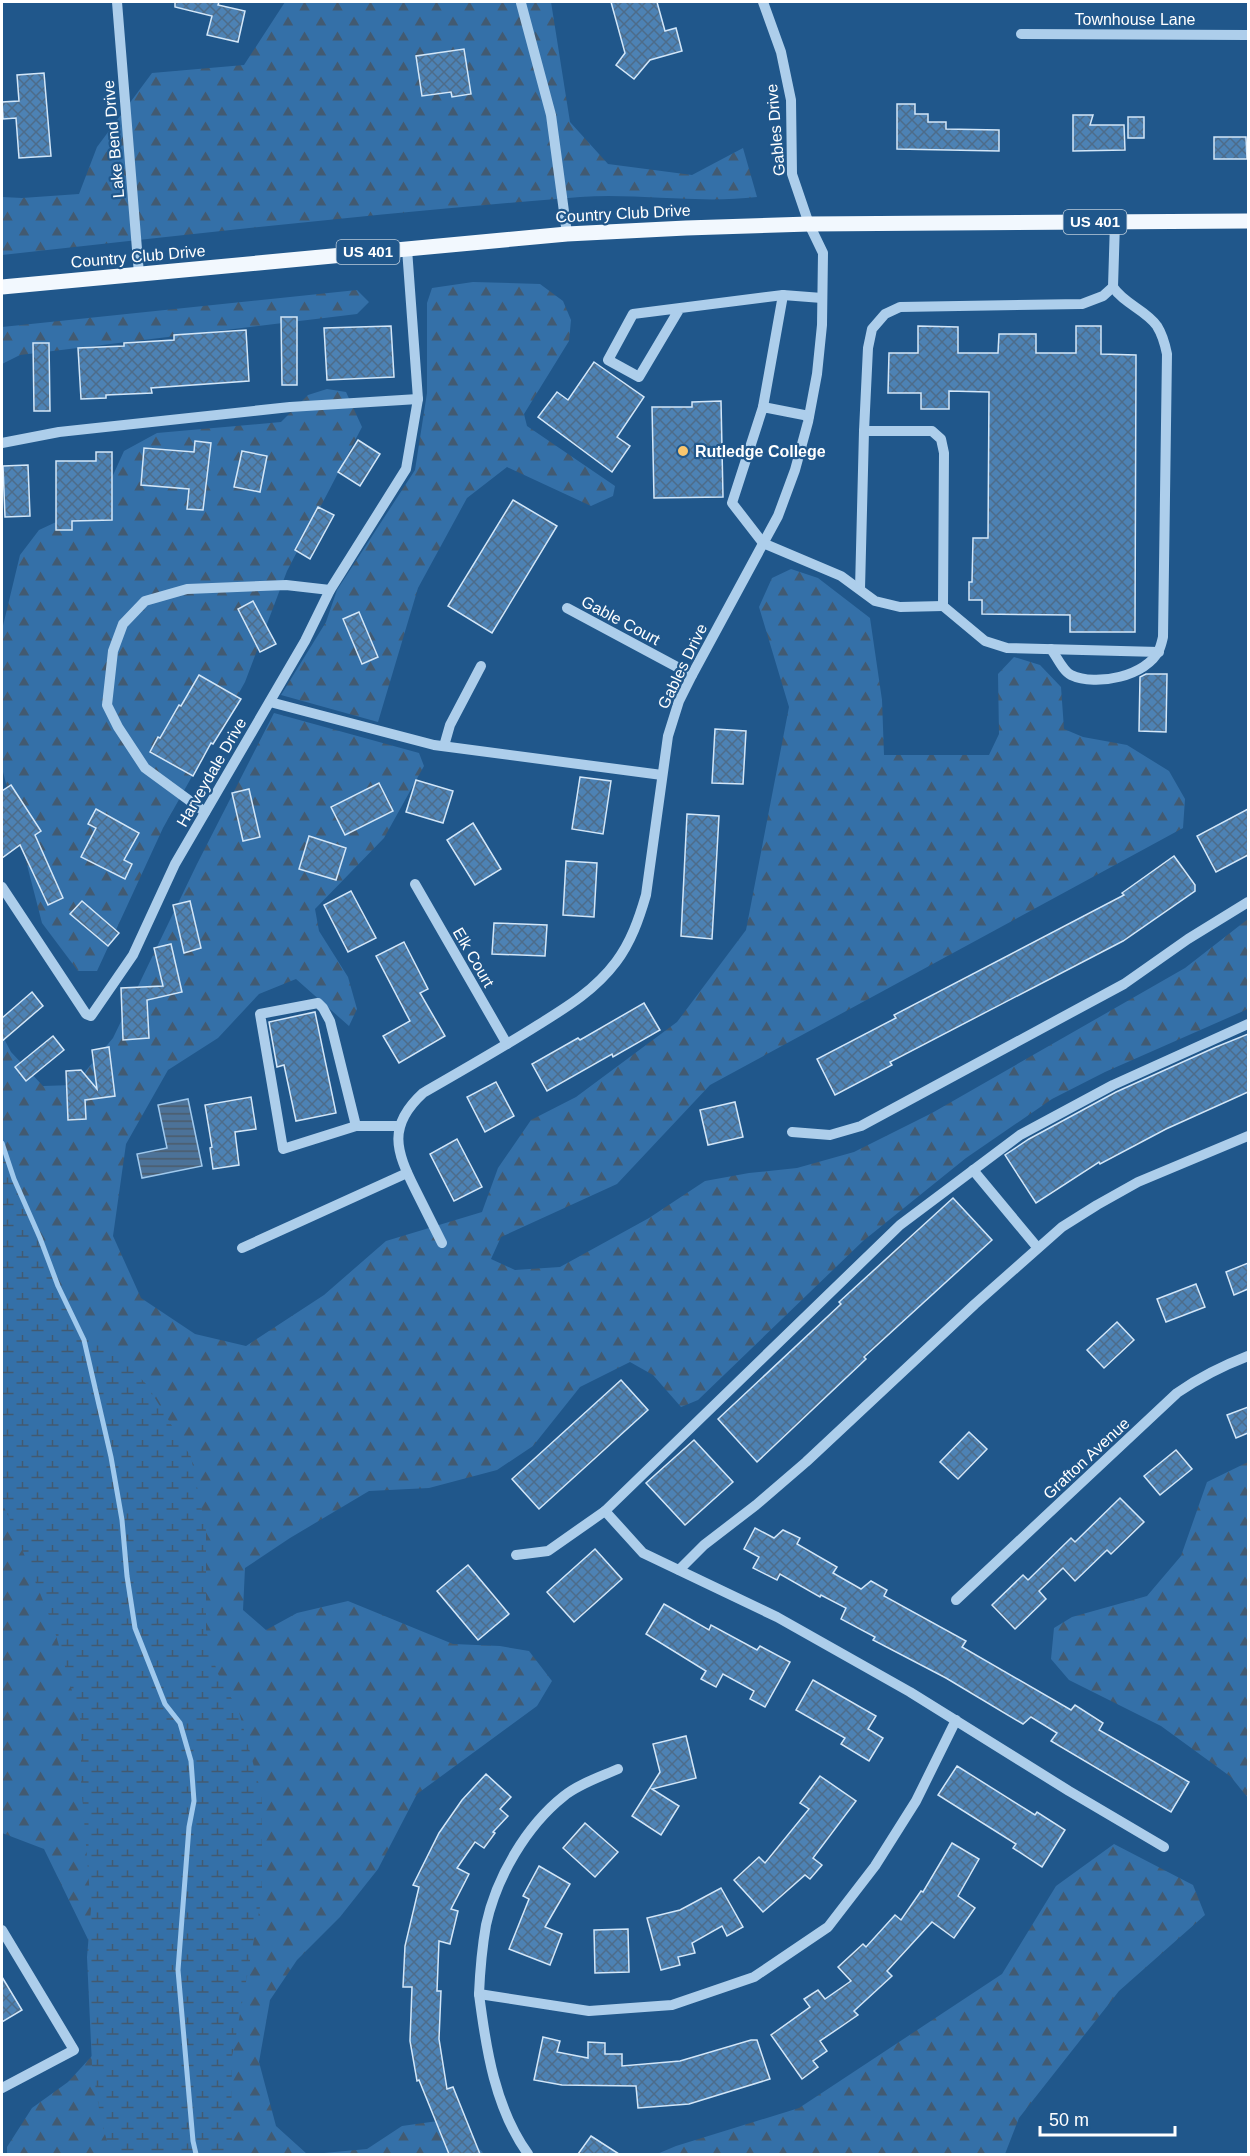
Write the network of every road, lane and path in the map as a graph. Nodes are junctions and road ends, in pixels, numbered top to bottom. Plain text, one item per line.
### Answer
1 (117, 2) edge
2 (763, 2) edge
3 (521, 3) dead end
4 (1021, 34) dead end
5 (1248, 35) edge
6 (1248, 221) edge
7 (1115, 222) junction
8 (809, 224) junction
9 (567, 234) junction
10 (406, 249) junction
11 (139, 274) junction
12 (2, 287) edge
13 (1113, 287) junction
14 (783, 295) junction
15 (822, 298) junction
16 (680, 308) junction
17 (418, 399) junction
18 (763, 408) junction
19 (809, 416) junction
20 (864, 431) junction
21 (2, 443) edge
22 (763, 543) junction
23 (860, 589) junction
24 (330, 590) junction
25 (943, 606) junction
26 (567, 608) dead end
27 (1051, 649) junction
28 (1159, 652) junction
29 (481, 666) dead end
30 (692, 675) junction
31 (270, 702) junction
32 (444, 746) junction
33 (662, 776) junction
34 (205, 812) junction
35 (415, 884) dead end
36 (2, 887) edge
37 (1248, 902) edge
38 (1248, 1024) edge
39 (507, 1044) junction
40 (356, 1126) junction
41 (399, 1126) junction
42 (792, 1132) dead end
43 (1248, 1136) edge
44 (973, 1170) junction
45 (407, 1173) junction
46 (442, 1243) dead end
47 (1037, 1247) junction
48 (242, 1248) dead end
49 (1248, 1356) edge
50 (605, 1512) junction
51 (516, 1555) dead end
52 (680, 1570) junction
53 (956, 1600) dead end
54 (956, 1720) junction
55 (618, 1769) dead end
56 (1164, 1847) dead end
57 (2, 1930) edge
58 (479, 1994) junction
59 (2, 2088) edge
60 (528, 2154) edge

1 - 11 street, Lake Bend Drive
2 - 8 street, Gables Drive
3 - 9 street
4 - 5 street, Townhouse Lane
6 - 7 main road, Country Club Drive / US 401
7 - 8 main road, Country Club Drive / US 401
7 - 13 street
8 - 9 main road, Country Club Drive / US 401
8 - 15 street, Gables Drive
9 - 10 main road, Country Club Drive / US 401
10 - 11 main road, Country Club Drive / US 401
10 - 17 street, Harveydale Drive
11 - 12 main road, Country Club Drive / US 401
13 - 20 street
13 - 28 street
14 - 15 street
14 - 16 street
14 - 18 street
15 - 19 street, Gables Drive
16 - 16 street
17 - 21 street
17 - 24 street, Harveydale Drive
18 - 19 street
18 - 22 street
19 - 22 street, Gables Drive
20 - 23 street
20 - 25 street
22 - 23 street
22 - 30 street, Gables Drive
23 - 25 street
24 - 31 street, Harveydale Drive
24 - 34 street
25 - 27 street
26 - 30 street, Gable Court
27 - 28 street
27 - 28 street
29 - 32 street
30 - 33 street, Gables Drive
31 - 32 street
31 - 34 street, Harveydale Drive
32 - 33 street
33 - 39 street, Gables Drive
34 - 36 street, Harveydale Drive
35 - 39 street, Elk Court
37 - 42 street
38 - 44 street
39 - 41 street, Gables Drive
40 - 40 street
40 - 41 street
41 - 45 street
43 - 47 street
44 - 47 street
44 - 50 street
45 - 46 street
45 - 48 street
47 - 52 street
49 - 53 street, Grafton Avenue
50 - 51 street
50 - 52 street
52 - 54 street
54 - 56 street
54 - 58 street
55 - 58 street
57 - 59 street
58 - 60 street

